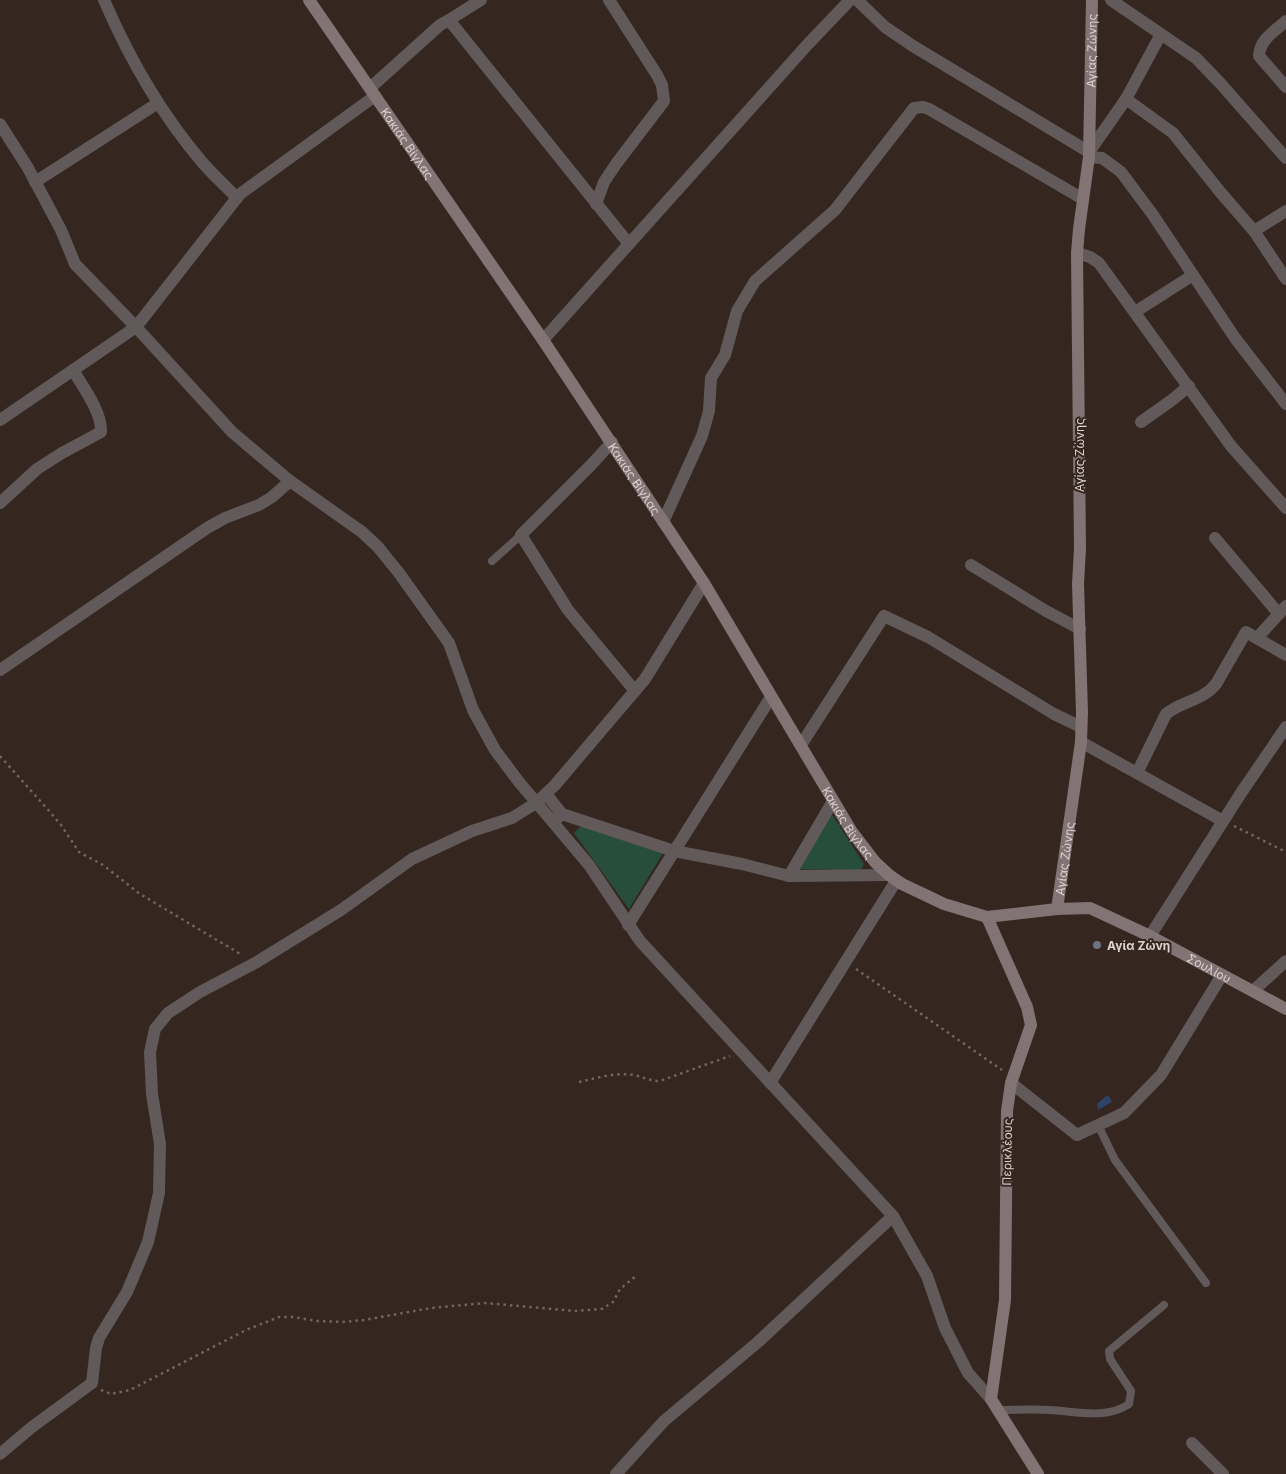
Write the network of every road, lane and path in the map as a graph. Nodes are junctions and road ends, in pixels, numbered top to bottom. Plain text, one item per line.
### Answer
1 (104, 0) edge
2 (309, 0) edge
3 (481, 0) edge
4 (609, 0) edge
5 (850, 0) edge
6 (857, 0) edge
7 (1092, 0) edge
8 (1111, 0) edge
9 (449, 20) junction
10 (1286, 22) edge
11 (1162, 34) junction
12 (1286, 87) edge
13 (372, 92) junction
14 (1126, 99) junction
15 (158, 103) junction
16 (0, 124) edge
17 (1089, 154) junction
18 (1286, 158) edge
19 (36, 182) junction
20 (237, 198) junction
21 (1083, 199) junction
22 (596, 204) junction
23 (1286, 211) edge
24 (1254, 232) junction
25 (629, 244) junction
26 (1077, 253) junction
27 (1192, 275) junction
28 (1286, 279) edge
29 (1135, 312) junction
30 (136, 327) junction
31 (543, 340) junction
32 (73, 370) junction
33 (1189, 386) junction
34 (1286, 404) edge
35 (0, 420) edge
36 (1142, 422) dead end
37 (612, 442) junction
38 (290, 481) junction
39 (0, 503) edge
40 (1286, 508) edge
41 (663, 522) junction
42 (521, 534) junction
43 (1215, 538) dead end
44 (492, 560) dead end
45 (971, 565) dead end
46 (704, 583) junction
47 (1282, 610) edge
48 (1080, 629) junction
49 (1257, 638) junction
50 (1286, 655) edge
51 (0, 670) edge
52 (635, 691) junction
53 (771, 696) junction
54 (1081, 727) junction
55 (1286, 727) edge
56 (1081, 742) junction
57 (801, 745) junction
58 (0, 756) edge
59 (1137, 773) junction
60 (546, 794) junction
61 (833, 800) junction
62 (536, 803) junction
63 (557, 818) junction
64 (1223, 821) junction
65 (674, 851) junction
66 (1286, 852) edge
67 (789, 876) junction
68 (893, 878) junction
69 (1057, 909) junction
70 (987, 917) junction
71 (628, 925) junction
72 (1150, 936) junction
73 (1286, 961) edge
74 (257, 962) junction
75 (847, 962) junction
76 (1222, 975) junction
77 (1254, 991) junction
78 (1286, 1009) edge
79 (740, 1050) junction
80 (1012, 1080) junction
81 (579, 1082) dead end
82 (770, 1083) junction
83 (1098, 1125) junction
84 (892, 1216) junction
85 (636, 1276) dead end
86 (1206, 1283) dead end
87 (1164, 1305) dead end
88 (92, 1383) junction
89 (991, 1399) junction
90 (998, 1410) junction
91 (1192, 1443) dead end
92 (0, 1454) edge
93 (616, 1474) edge
94 (1038, 1474) edge
95 (1223, 1474) edge

1 - 15 street
2 - 13 street, Κακιάς Βίγλας
3 - 9 street
4 - 22 street
5 - 25 street
6 - 17 street
7 - 17 street, Αγίας Ζώνης
8 - 11 street
9 - 13 street
9 - 22 street
10 - 12 street
11 - 14 street
11 - 18 street
13 - 20 street
13 - 31 street, Κακιάς Βίγλας
14 - 17 street
14 - 24 street
15 - 19 street
15 - 20 street
16 - 19 street
17 - 21 street, Αγίας Ζώνης
17 - 27 street
19 - 30 street
20 - 30 street
21 - 26 street, Αγίας Ζώνης
21 - 41 street
22 - 25 street
23 - 24 street
24 - 28 street
25 - 31 street
26 - 29 street
26 - 48 street, Αγίας Ζώνης
27 - 29 street
27 - 34 street
29 - 33 street
30 - 32 street
30 - 38 street
31 - 37 street, Κακιάς Βίγλας
32 - 35 street
32 - 39 street
33 - 36 street
33 - 40 street
37 - 41 street, Κακιάς Βίγλας
37 - 42 street
38 - 51 street
38 - 62 street
41 - 46 street, Κακιάς Βίγλας
42 - 44 lane
42 - 52 street
43 - 47 street
45 - 48 street
46 - 52 street
46 - 53 street, Κακιάς Βίγλας
47 - 49 street
48 - 54 street, Αγίας Ζώνης
49 - 50 street
49 - 59 street
52 - 60 street
53 - 57 street, Κακιάς Βίγλας
53 - 65 street
54 - 56 street, Αγίας Ζώνης
54 - 57 street
55 - 64 street
56 - 59 street
56 - 69 street, Αγίας Ζώνης
57 - 61 street, Κακιάς Βίγλας
58 - 74 path
59 - 64 street
60 - 62 street
60 - 63 street
61 - 67 street
61 - 68 street, Κακιάς Βίγλας
62 - 63 street
62 - 74 street
63 - 65 street
63 - 71 street
64 - 66 path
64 - 72 street
65 - 67 street
65 - 71 street
67 - 68 street
68 - 70 street, Κακιάς Βίγλας
68 - 75 street
69 - 70 street, Σουλίου
69 - 72 street, Σουλίου
70 - 80 street, Περικλέους
71 - 79 street
72 - 76 street, Σουλίου
73 - 77 street
74 - 88 street
75 - 80 path
75 - 82 street
76 - 77 street, Σουλίου
76 - 83 street
77 - 78 street, Σουλίου
79 - 81 path
79 - 82 street
80 - 83 street
80 - 89 street, Περικλέους
82 - 84 street
83 - 86 lane
84 - 89 street
84 - 93 street
85 - 88 path
87 - 90 lane
88 - 92 street
89 - 90 street
90 - 94 street
91 - 95 street

